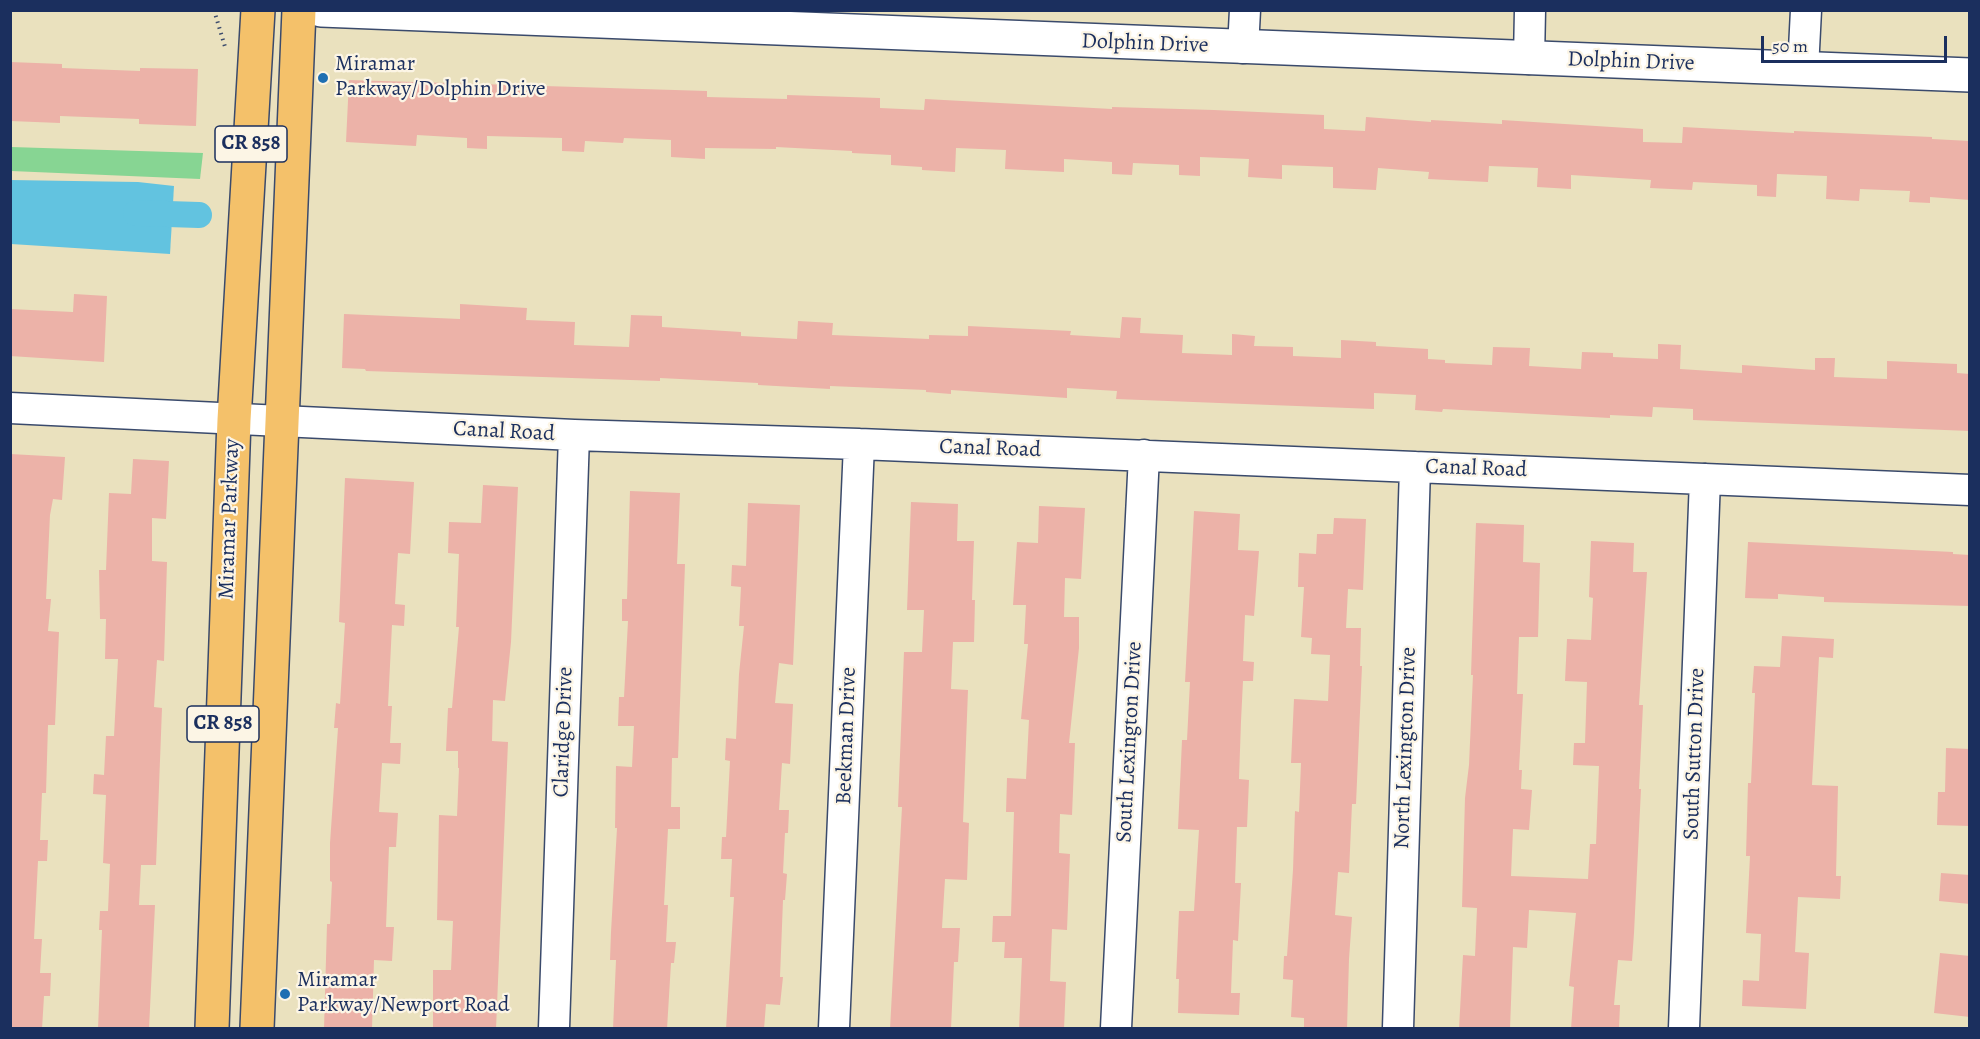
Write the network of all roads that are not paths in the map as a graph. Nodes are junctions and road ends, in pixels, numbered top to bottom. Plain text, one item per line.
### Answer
1 (258, 10) edge
2 (299, 10) edge
3 (321, 10) edge
4 (1245, 10) edge
5 (1530, 10) edge
6 (1806, 10) edge
7 (1243, 48) junction
8 (1529, 58) junction
9 (1803, 69) junction
10 (1970, 75) edge
11 (10, 408) edge
12 (234, 420) junction
13 (281, 421) junction
14 (574, 435) junction
15 (859, 444) junction
16 (1144, 455) junction
17 (1415, 467) junction
18 (1705, 479) junction
19 (1970, 490) edge
20 (212, 1029) edge
21 (257, 1029) edge
22 (554, 1029) edge
23 (834, 1029) edge
24 (1116, 1029) edge
25 (1398, 1029) edge
26 (1684, 1029) edge

1 - 12 main road, Miramar Parkway / CR 858
2 - 13 main road, Miramar Parkway / CR 858
3 - 7 street, Dolphin Drive
4 - 7 street
5 - 8 street
6 - 9 street
7 - 8 street, Dolphin Drive
8 - 9 street, Dolphin Drive
9 - 10 street, Dolphin Drive
11 - 12 street, Canal Road
12 - 13 street, Canal Road
12 - 20 main road, Miramar Parkway / CR 858
13 - 14 street, Canal Road
13 - 21 main road, Miramar Parkway / CR 858
14 - 15 street, Canal Road
14 - 22 street, Claridge Drive
15 - 16 street, Canal Road
15 - 23 street, Beekman Drive
16 - 17 street, Canal Road
16 - 24 street, South Lexington Drive
17 - 18 street, Canal Road
17 - 25 street, North Lexington Drive
18 - 19 street, Canal Road
18 - 26 street, South Sutton Drive

